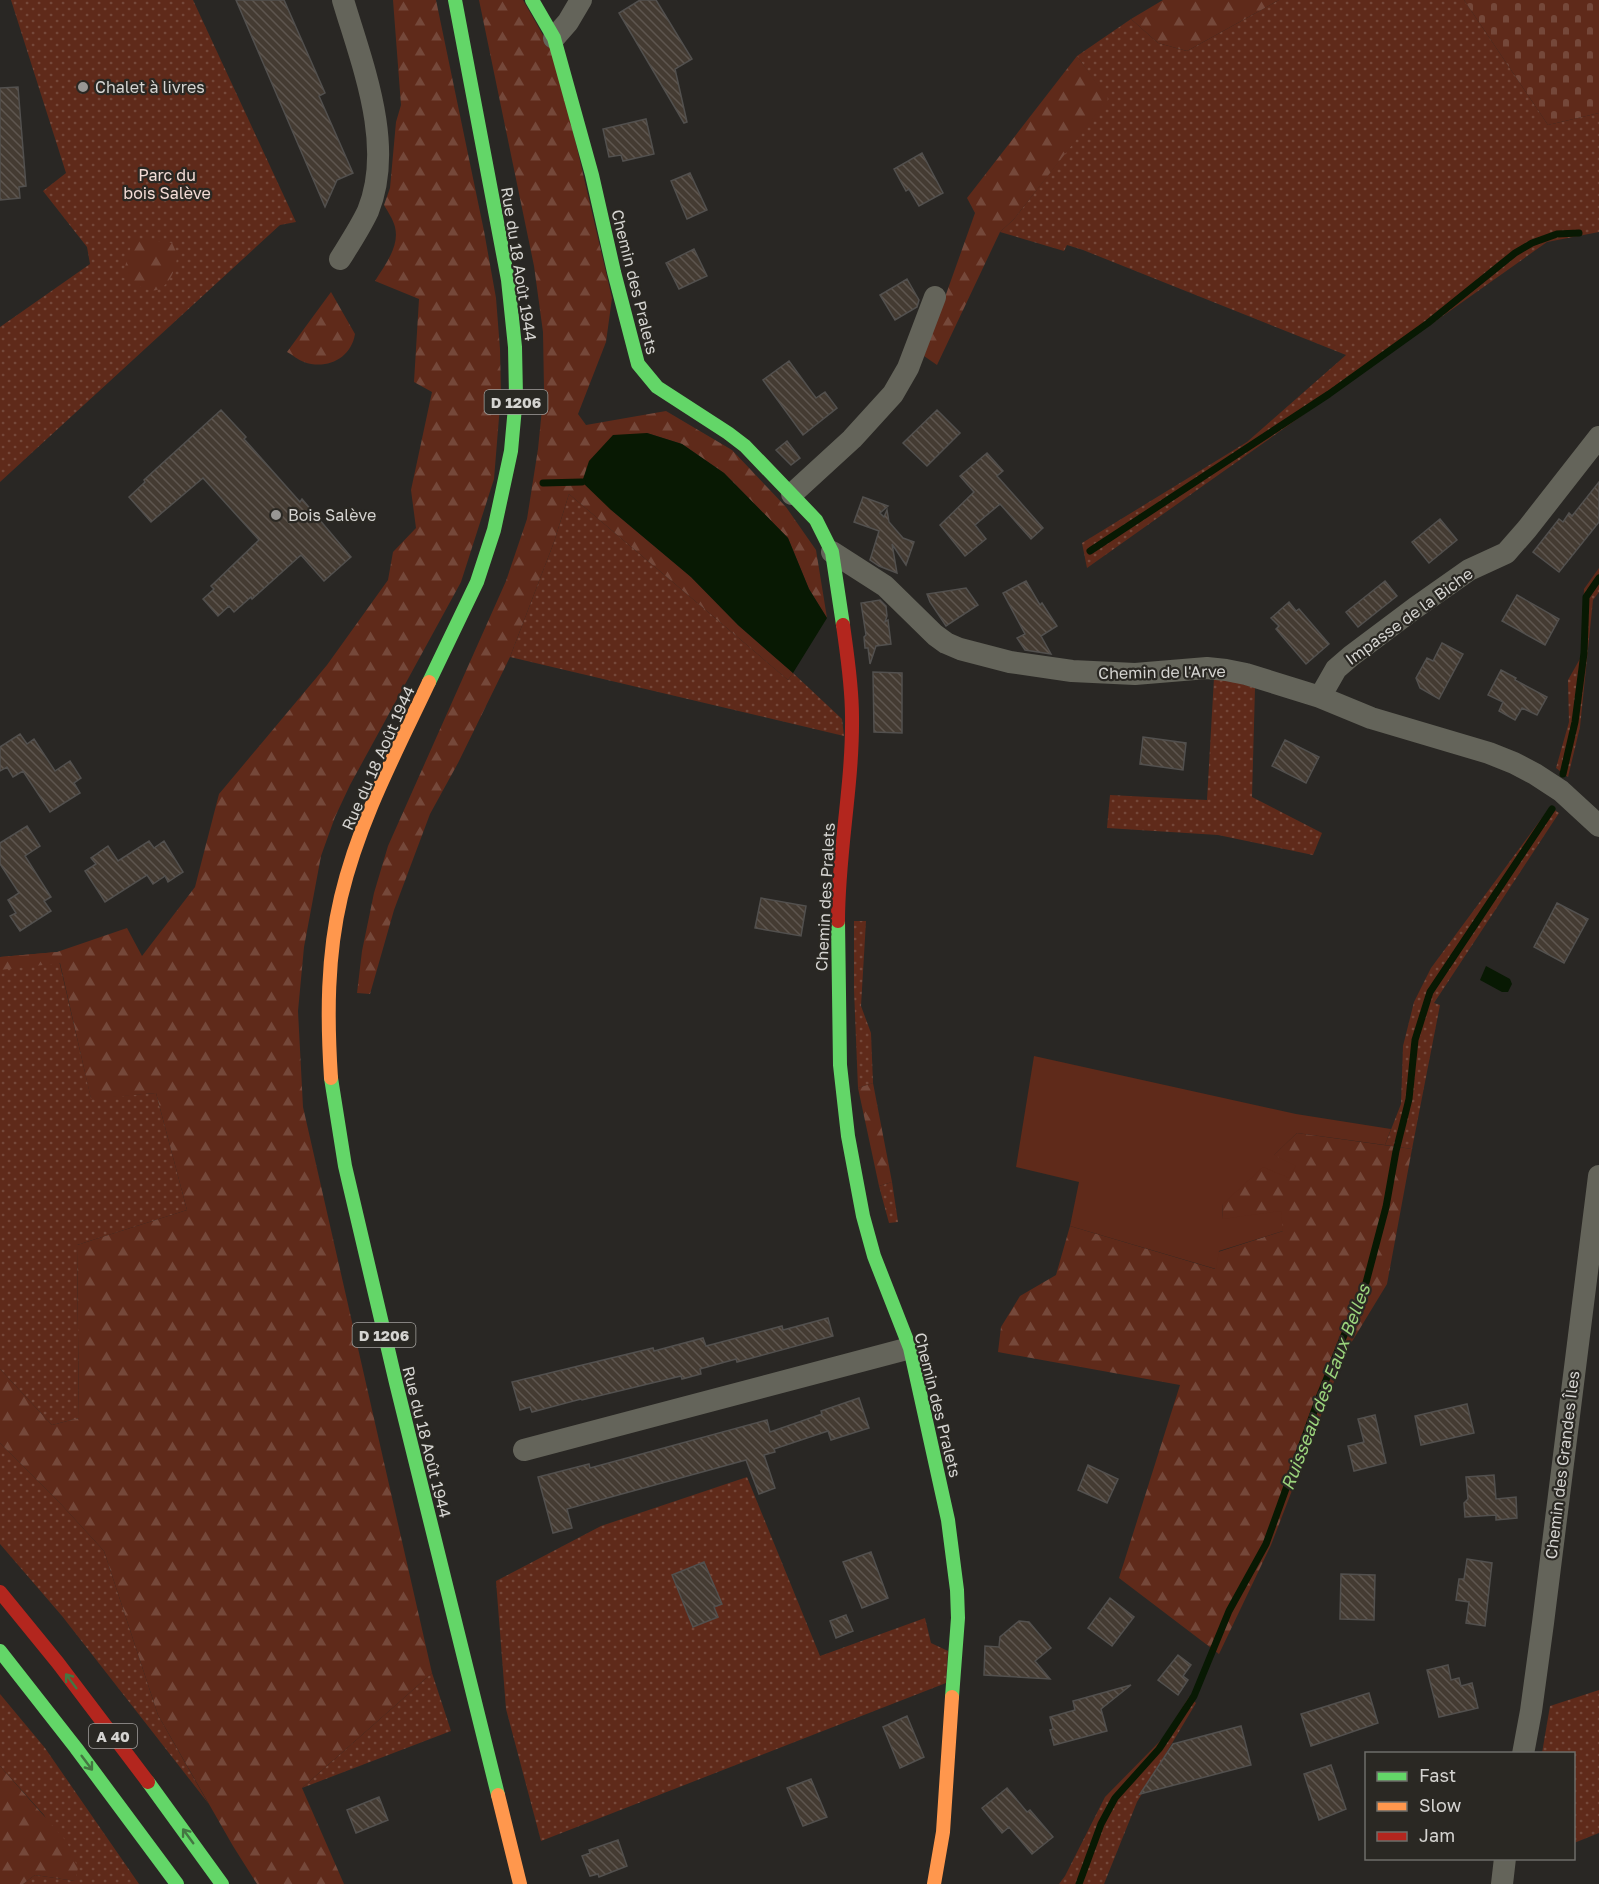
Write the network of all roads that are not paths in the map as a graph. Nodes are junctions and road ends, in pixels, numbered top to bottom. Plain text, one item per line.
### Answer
1 (343, 0) edge
2 (455, 0) edge
3 (532, 0) edge
4 (581, 0) edge
5 (554, 38) junction
6 (340, 258) dead end
7 (935, 297) dead end
8 (1599, 437) edge
9 (792, 494) junction
10 (832, 552) junction
11 (1320, 697) junction
12 (1599, 826) edge
13 (1599, 1176) edge
14 (910, 1348) junction
15 (524, 1450) dead end
16 (0, 1592) edge
17 (0, 1651) edge
18 (1523, 1752) edge
19 (1505, 1860) edge
20 (177, 1884) edge
21 (222, 1884) edge
22 (520, 1884) edge
23 (934, 1884) edge
24 (1502, 1884) edge

1 - 6 street
2 - 22 main road, Rue du 18 Août 1944 / D 1206
3 - 5 main road, Chemin des Pralets
4 - 5 street
5 - 9 main road, Chemin des Pralets
7 - 9 street
8 - 11 street, Impasse de la Biche
9 - 10 main road, Chemin des Pralets
10 - 11 street, Chemin de l'Arve
10 - 14 main road, Chemin des Pralets
11 - 12 street, Chemin de l'Arve
13 - 18 street, Chemin des Grandes Îles
14 - 15 street
14 - 23 main road, Chemin des Pralets
21 -> 16 main road, A 40
17 -> 20 main road, A 40
19 - 24 street

